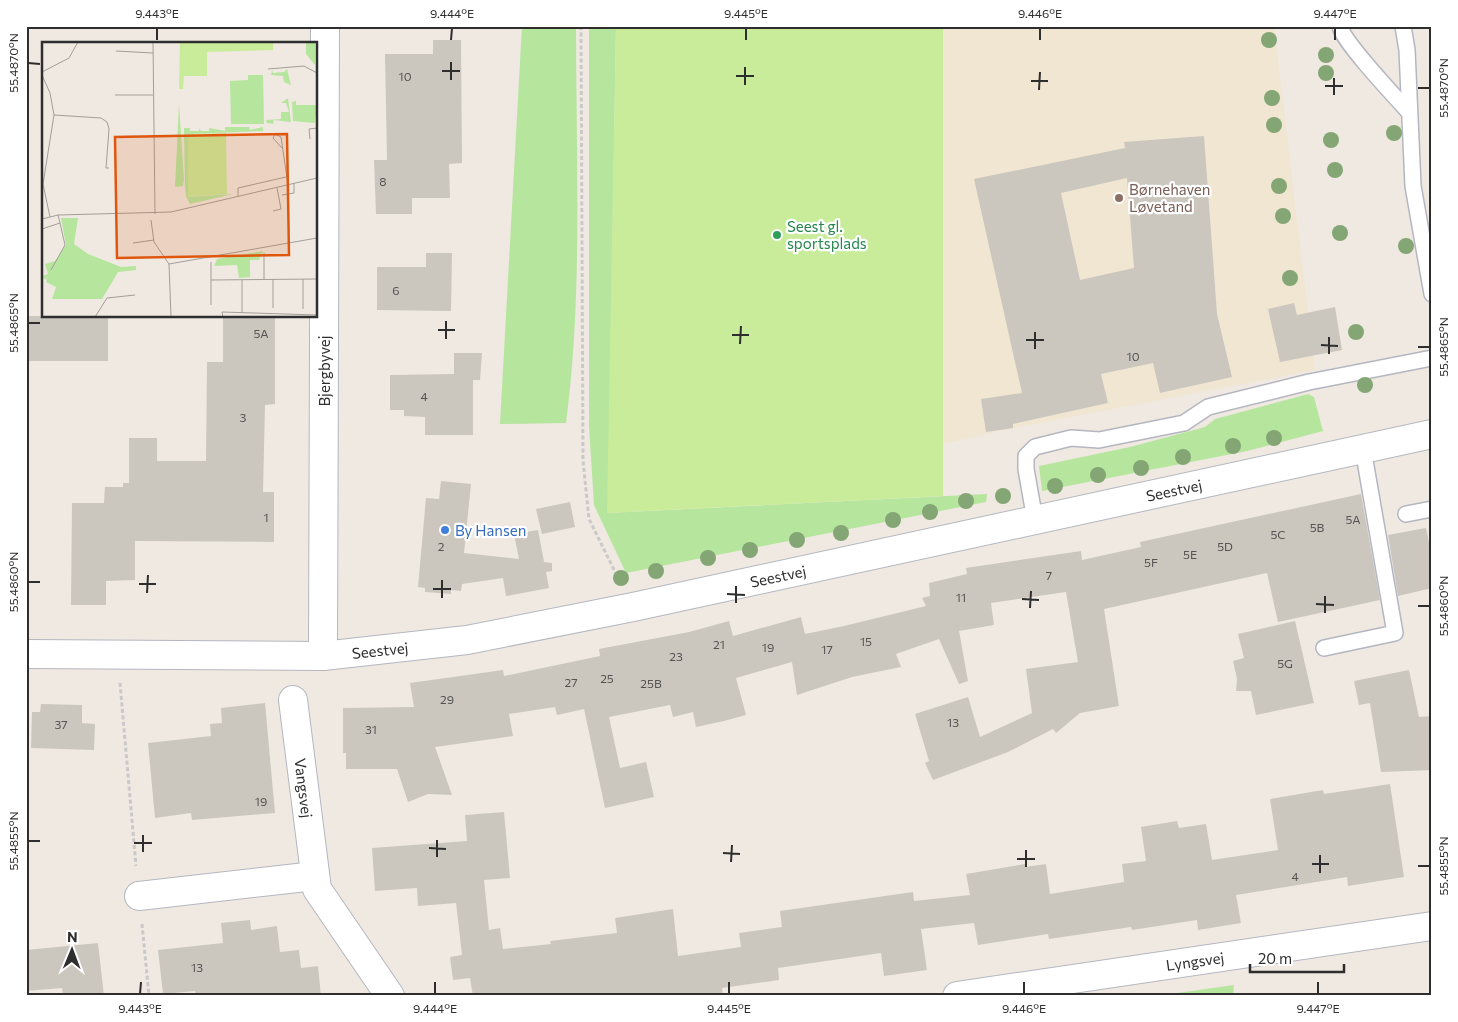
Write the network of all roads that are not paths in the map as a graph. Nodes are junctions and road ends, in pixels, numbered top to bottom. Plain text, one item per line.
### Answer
1 (324, 26) edge
2 (1340, 26) edge
3 (1403, 26) edge
4 (1409, 112) junction
5 (1432, 294) edge
6 (1432, 358) edge
7 (1432, 434) edge
8 (1364, 449) junction
9 (1432, 509) edge
10 (1406, 514) dead end
11 (1035, 520) junction
12 (1324, 648) dead end
13 (26, 654) edge
14 (323, 656) junction
15 (293, 700) dead end
16 (315, 876) junction
17 (139, 896) road end
18 (1432, 926) edge
19 (390, 996) edge
20 (957, 996) edge

1 - 14 street, Bjergbyvej
2 - 4 lane
3 - 4 lane
4 - 5 lane
6 - 11 lane
7 - 8 street, Seestvej
8 - 11 street, Seestvej
8 - 12 lane
9 - 10 lane
11 - 14 street, Seestvej
13 - 14 street, Seestvej
15 - 16 street, Vangsvej
16 - 17 street
16 - 19 street, Vangsvej
18 - 20 street, Lyngsvej

